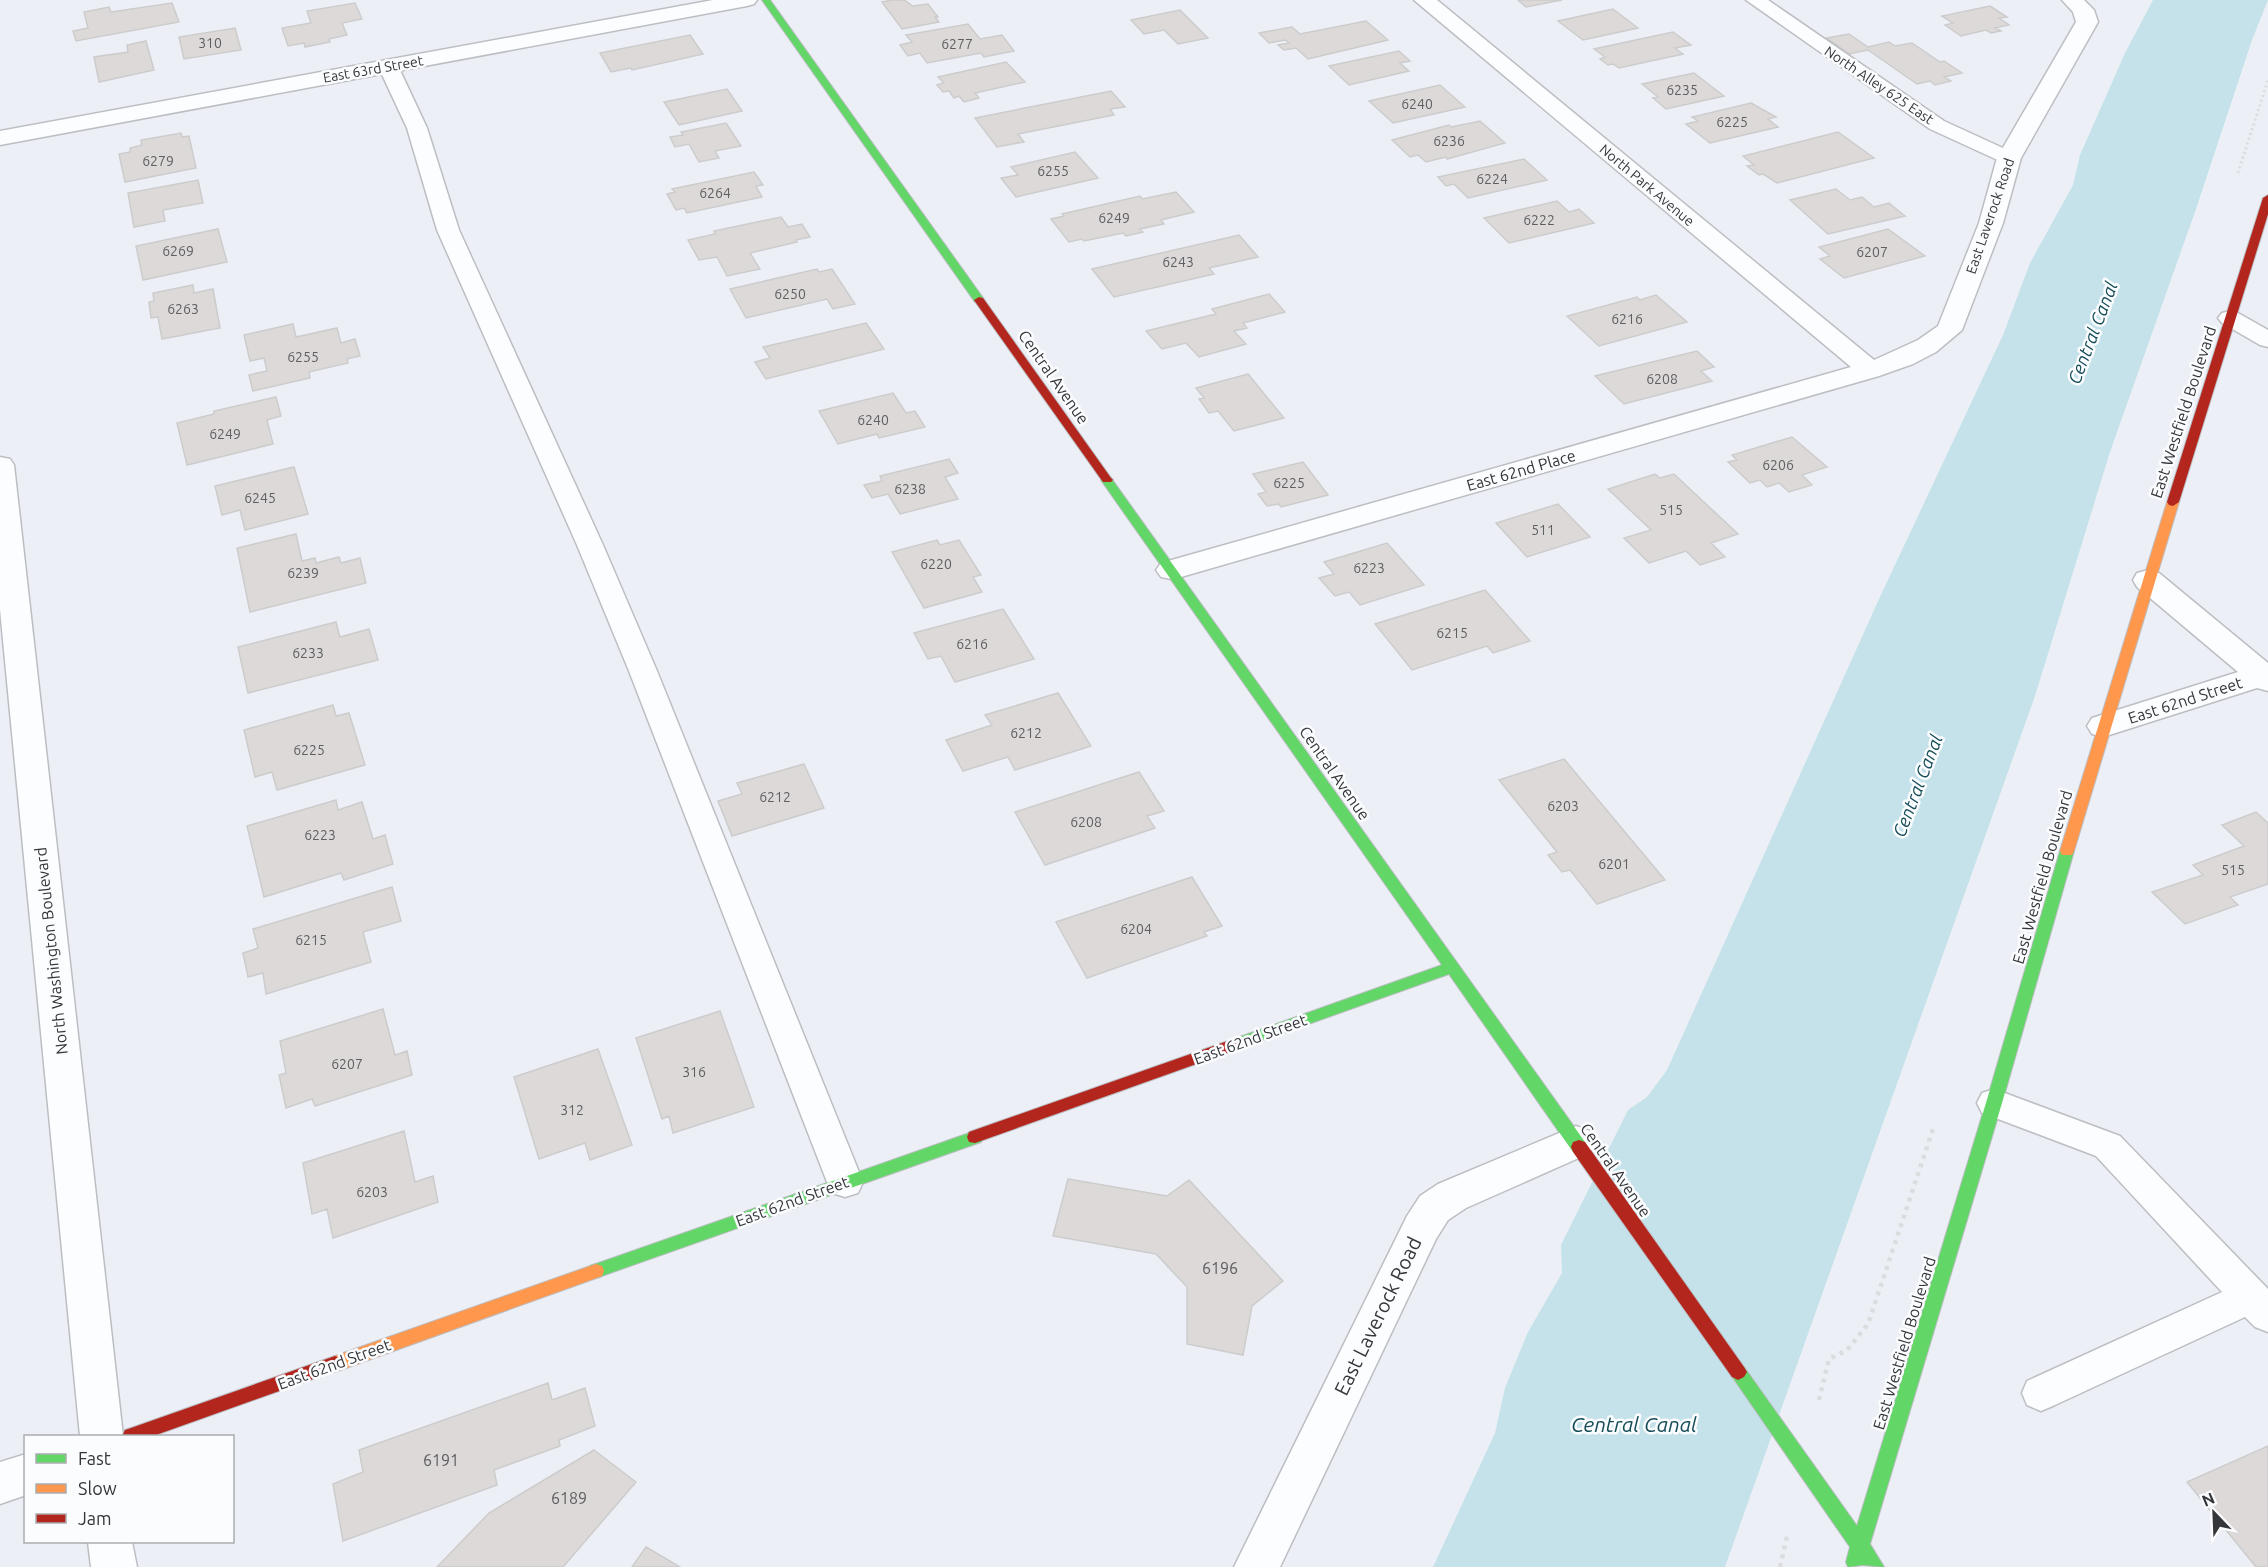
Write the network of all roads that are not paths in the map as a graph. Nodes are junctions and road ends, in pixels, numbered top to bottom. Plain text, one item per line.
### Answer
1 (747, 0) edge
2 (766, 0) edge
3 (1424, 0) edge
4 (1755, 0) edge
5 (2072, 0) edge
6 (388, 66) junction
7 (0, 138) edge
8 (2009, 158) junction
9 (2268, 198) edge
10 (2230, 318) junction
11 (2268, 340) edge
12 (1870, 370) junction
13 (0, 465) edge
14 (1171, 570) junction
15 (2148, 580) junction
16 (2266, 676) edge
17 (2103, 726) junction
18 (1453, 967) junction
19 (1994, 1103) junction
20 (1584, 1154) junction
21 (845, 1182) junction
22 (2259, 1306) edge
23 (2041, 1393) dead end
24 (102, 1435) edge
25 (137, 1435) edge
26 (24, 1475) edge
27 (0, 1484) edge
28 (110, 1543) edge
29 (1860, 1546) junction
30 (114, 1567) edge
31 (1257, 1567) edge
32 (1854, 1567) edge
33 (1875, 1567) edge

1 - 6 street, East 63rd Street
2 - 14 street, Central Avenue
3 - 12 street, North Park Avenue
4 - 8 lane, North Alley 625 East
5 - 8 street, East Laverock Road
6 - 7 street, East 63rd Street
6 - 21 lane
8 - 12 street, East Laverock Road
9 - 10 street, East Westfield Boulevard
10 - 11 lane
10 - 15 street, East Westfield Boulevard
12 - 14 street, East 62nd Place
13 - 24 street, North Washington Boulevard
14 - 18 street, Central Avenue
15 - 16 street
15 - 17 street, East Westfield Boulevard
16 - 17 street, East 62nd Street
17 - 19 street, East Westfield Boulevard
18 - 20 street, Central Avenue
18 - 21 street, East 62nd Street
19 - 22 lane
19 - 29 street, East Westfield Boulevard
20 - 29 street, Central Avenue
20 - 31 street, East Laverock Road
21 - 25 street, East 62nd Street
22 - 23 lane
26 - 27 street
28 - 30 street
29 - 32 street, East Westfield Boulevard
29 - 33 street, Central Avenue

